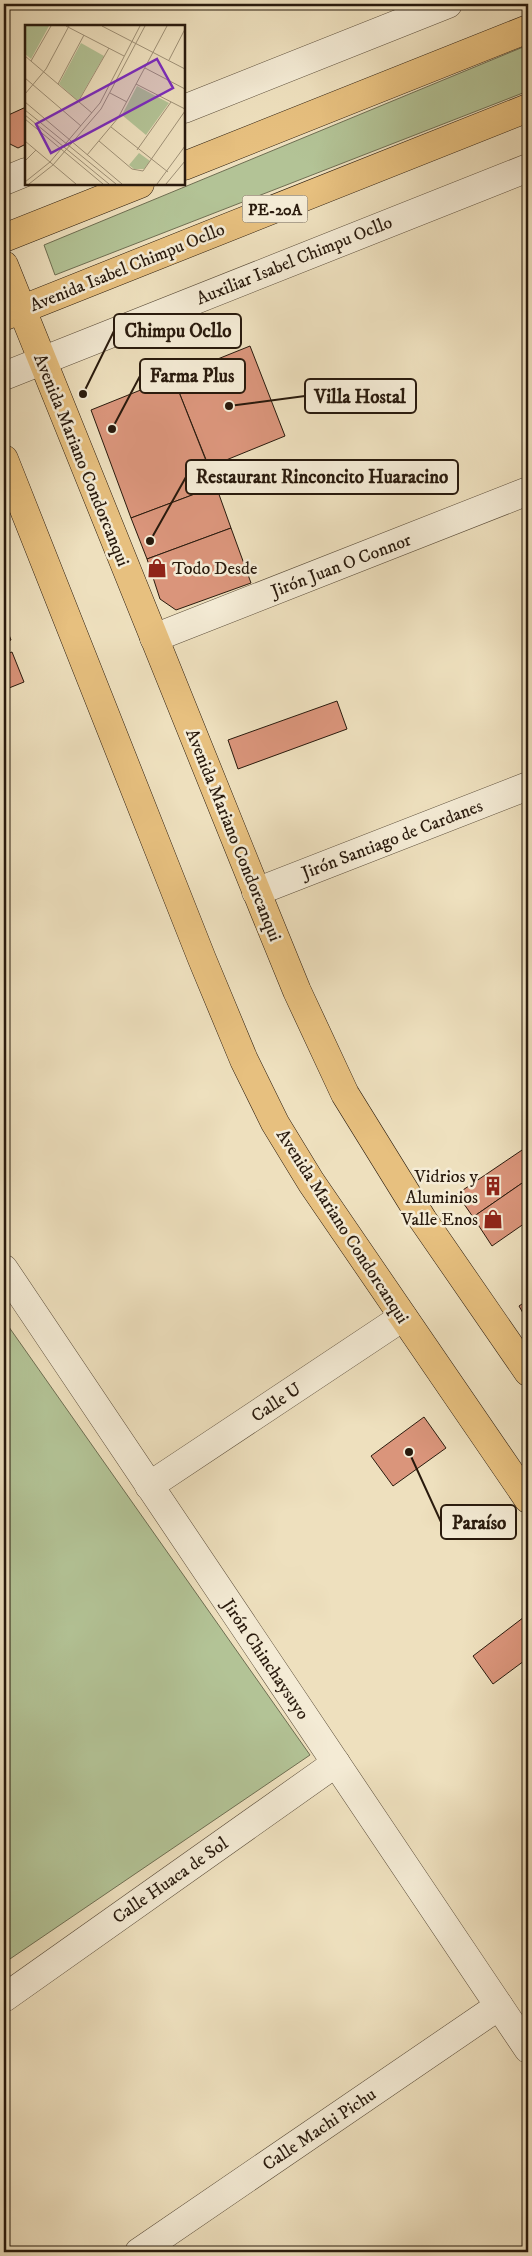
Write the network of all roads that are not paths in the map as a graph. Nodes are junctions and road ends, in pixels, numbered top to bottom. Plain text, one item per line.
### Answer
1 (448, 4) edge
2 (528, 29) edge
3 (528, 108) edge
4 (185, 109) edge
5 (185, 166) edge
6 (528, 168) edge
7 (25, 172) edge
8 (4, 181) edge
9 (137, 185) edge
10 (4, 238) edge
11 (4, 265) edge
12 (12, 313) edge
13 (41, 360) junction
14 (4, 376) edge
15 (4, 459) edge
16 (528, 492) edge
17 (154, 638) junction
18 (526, 793) edge
19 (256, 892) junction
20 (4, 1269) edge
21 (403, 1317) junction
22 (528, 1372) edge
23 (149, 1486) junction
24 (528, 1499) edge
25 (336, 1763) junction
26 (4, 1998) edge
27 (499, 2006) junction
28 (528, 2049) edge
29 (138, 2252) edge

1 - 4 street
2 - 5 main road
3 - 12 main road, Avenida Isabel Chimpu Ocllo / PE-20A
6 - 13 street, Auxiliar Isabel Chimpu Ocllo
7 - 8 street
9 - 10 main road
11 - 12 main road, Avenida Mariano Condorcanqui
12 - 13 main road, Avenida Mariano Condorcanqui
13 - 14 street, Auxiliar Isabel Chimpu Ocllo
13 - 17 main road, Avenida Mariano Condorcanqui
15 - 21 main road, Avenida Mariano Condorcanqui
16 - 17 street, Jirón Juan O Connor
17 - 19 main road, Avenida Mariano Condorcanqui
18 - 19 street, Jirón Santiago de Cardanes
19 - 22 main road, Avenida Mariano Condorcanqui
20 - 23 street, Jirón Chinchaysuyo
21 - 23 street, Calle U
21 - 24 main road, Avenida Mariano Condorcanqui
23 - 25 street, Jirón Chinchaysuyo
25 - 26 street, Calle Huaca de Sol
25 - 27 street, Jirón Chinchaysuyo
27 - 28 street, Jirón Chinchaysuyo
27 - 29 street, Calle Machi Pichu

